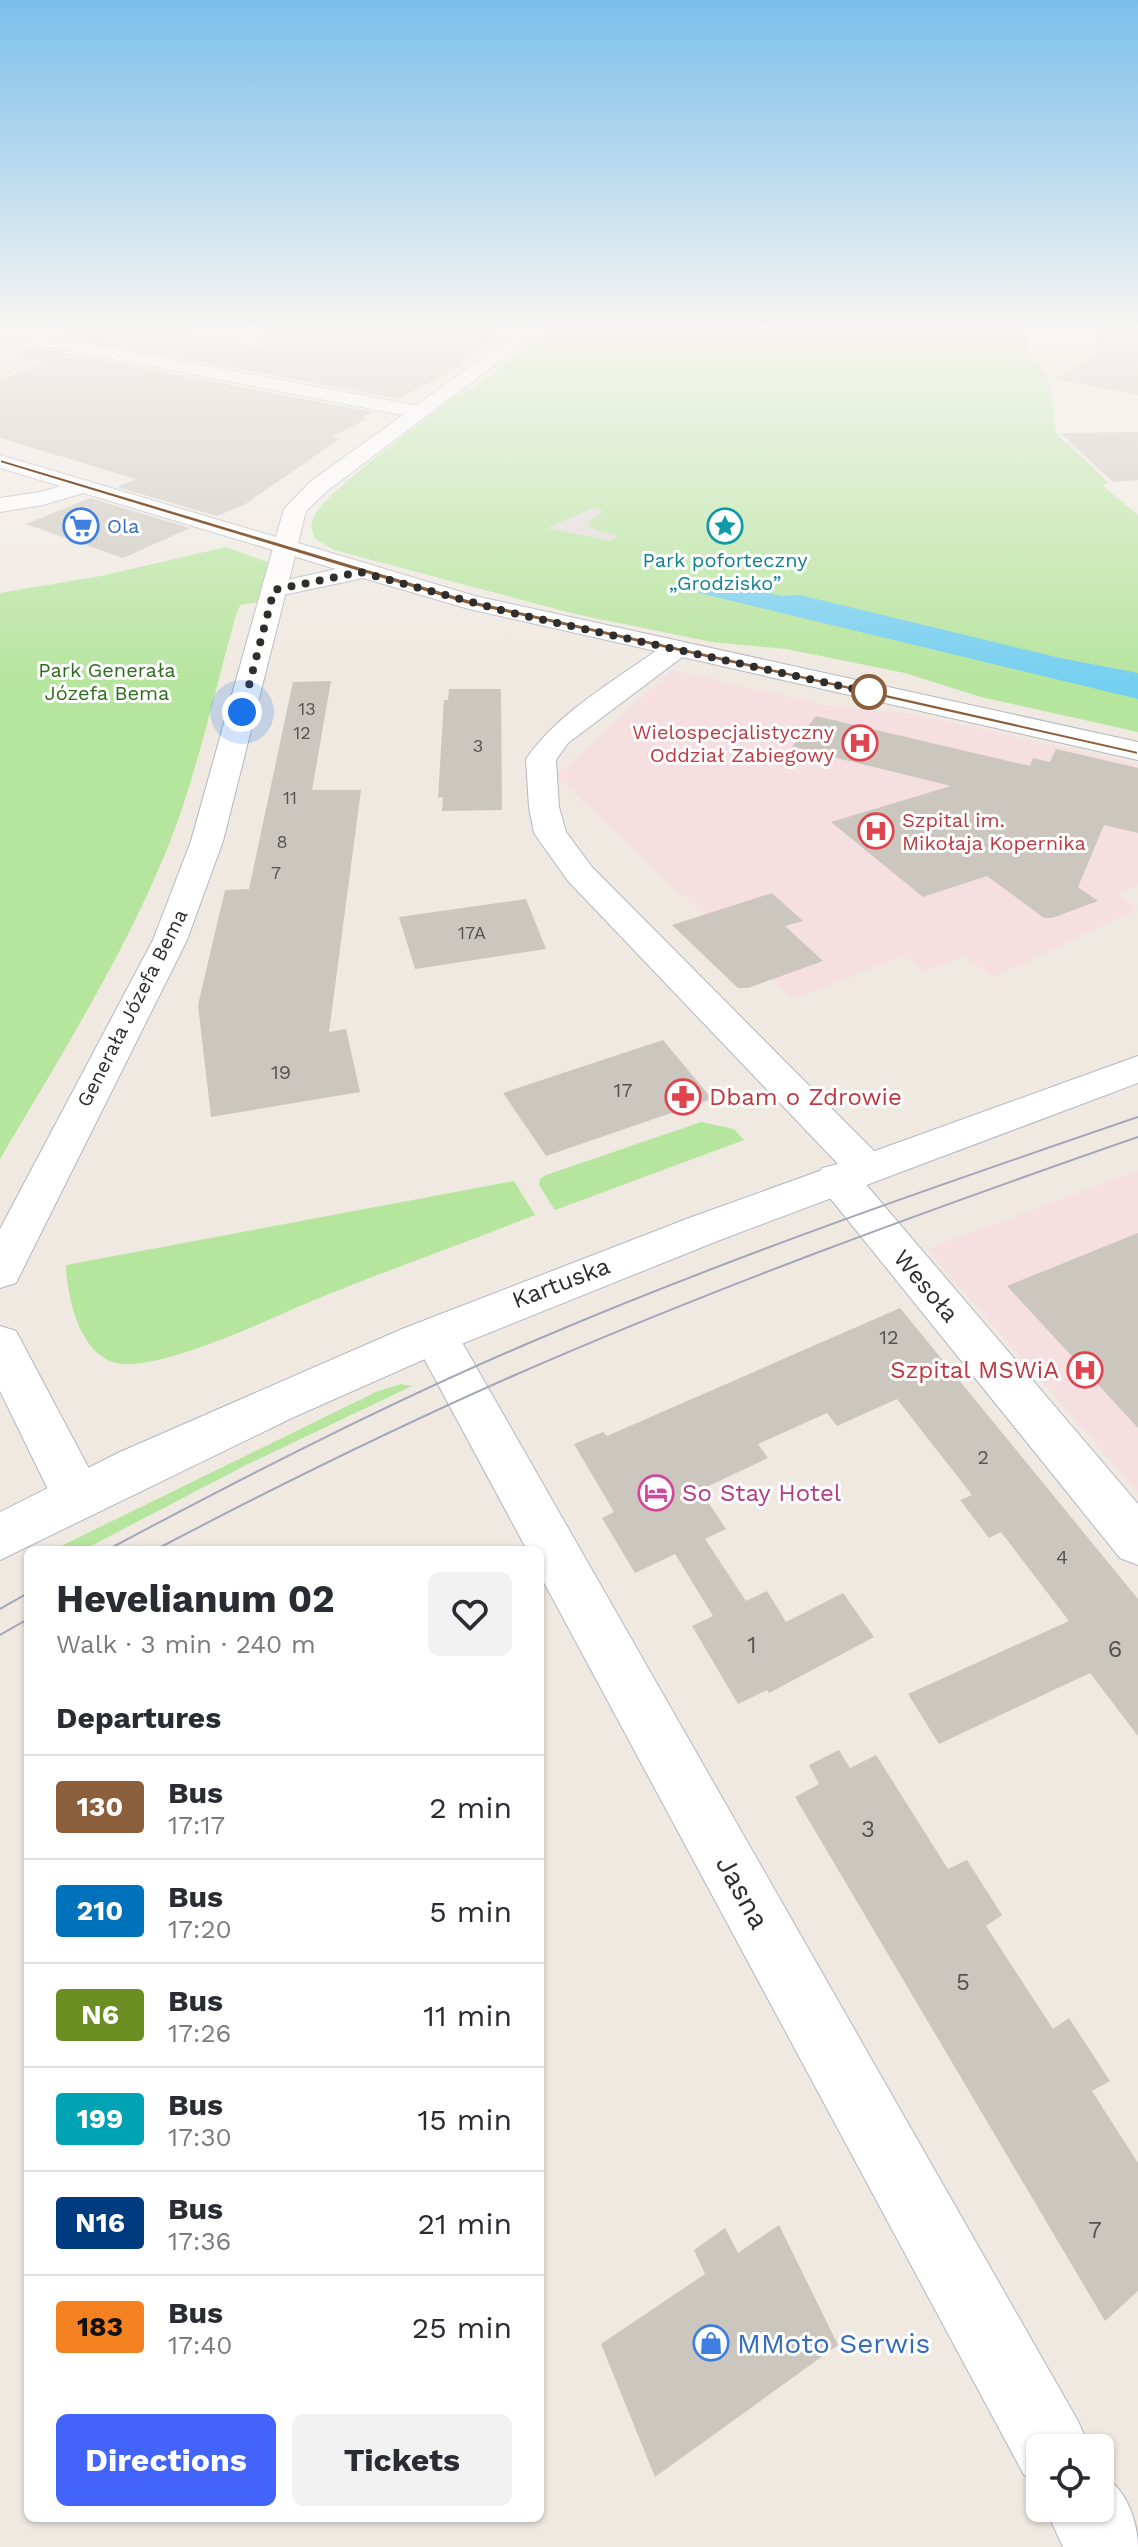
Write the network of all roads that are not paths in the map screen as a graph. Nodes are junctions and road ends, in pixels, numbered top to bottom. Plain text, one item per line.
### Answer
1 (374, 445) edge
2 (0, 461) edge
3 (82, 486) junction
4 (0, 505) edge
5 (295, 509) junction
6 (221, 529) junction
7 (285, 548) junction
8 (360, 572) junction
9 (274, 590) junction
10 (676, 649) junction
11 (1138, 751) edge
12 (1138, 1069) edge
13 (851, 1172) junction
14 (0, 1271) edge
15 (435, 1336) junction
16 (0, 1344) edge
17 (77, 1496) junction
18 (0, 1537) edge
19 (1138, 1542) edge
20 (1043, 2434) edge
21 (1093, 2522) edge
22 (1106, 2547) edge

1 - 5 street
2 - 3 street
3 - 4 street
3 - 6 street
5 - 6 street
5 - 7 street, Generała Józefa Bema
6 - 7 street
7 - 8 street
7 - 9 street, Generała Józefa Bema
8 - 9 street
8 - 10 street
9 - 14 street, Generała Józefa Bema
10 - 11 street
10 - 13 street, Wesoła
12 - 13 street, Kartuska
13 - 15 street, Kartuska
13 - 19 street, Wesoła
15 - 17 street, Kartuska
15 - 20 street, Jasna
16 - 17 street
17 - 18 street, Kartuska
21 - 22 street

